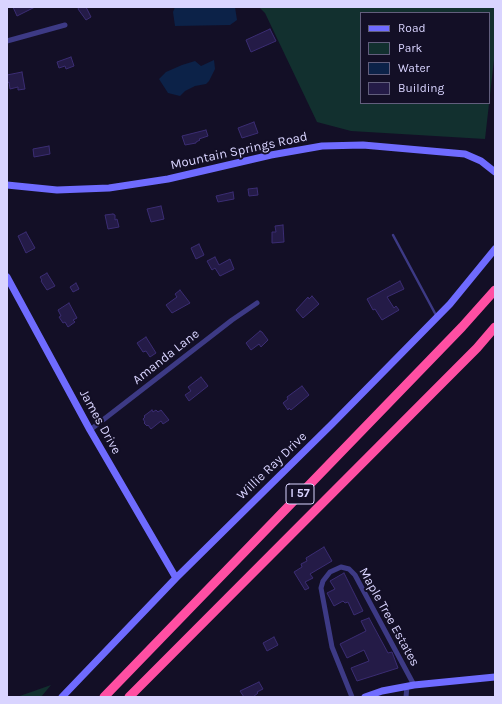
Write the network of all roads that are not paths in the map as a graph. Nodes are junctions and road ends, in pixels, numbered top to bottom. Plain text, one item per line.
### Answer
1 (66, 25) dead end
2 (7, 41) edge
3 (495, 172) edge
4 (7, 185) edge
5 (393, 235) dead end
6 (495, 249) edge
7 (7, 277) edge
8 (495, 290) edge
9 (257, 303) dead end
10 (437, 317) junction
11 (495, 327) edge
12 (90, 430) junction
13 (176, 578) junction
14 (495, 676) edge
15 (411, 685) junction
16 (62, 697) edge
17 (104, 697) edge
18 (129, 697) edge
19 (352, 697) edge
20 (365, 697) edge
21 (406, 697) edge

1 - 2 street
3 - 4 street, Mountain Springs Road
5 - 10 lane
6 - 10 street, Willie Ray Drive
7 - 12 street, James Drive
8 - 17 highway, I 57
9 - 12 street, Amanda Lane
10 - 13 street, Willie Ray Drive
11 - 18 highway, I 57
12 - 13 street, James Drive
13 - 16 street, Willie Ray Drive
14 - 15 street
15 - 19 street, Maple Tree Estates
15 - 20 street
15 - 21 street

